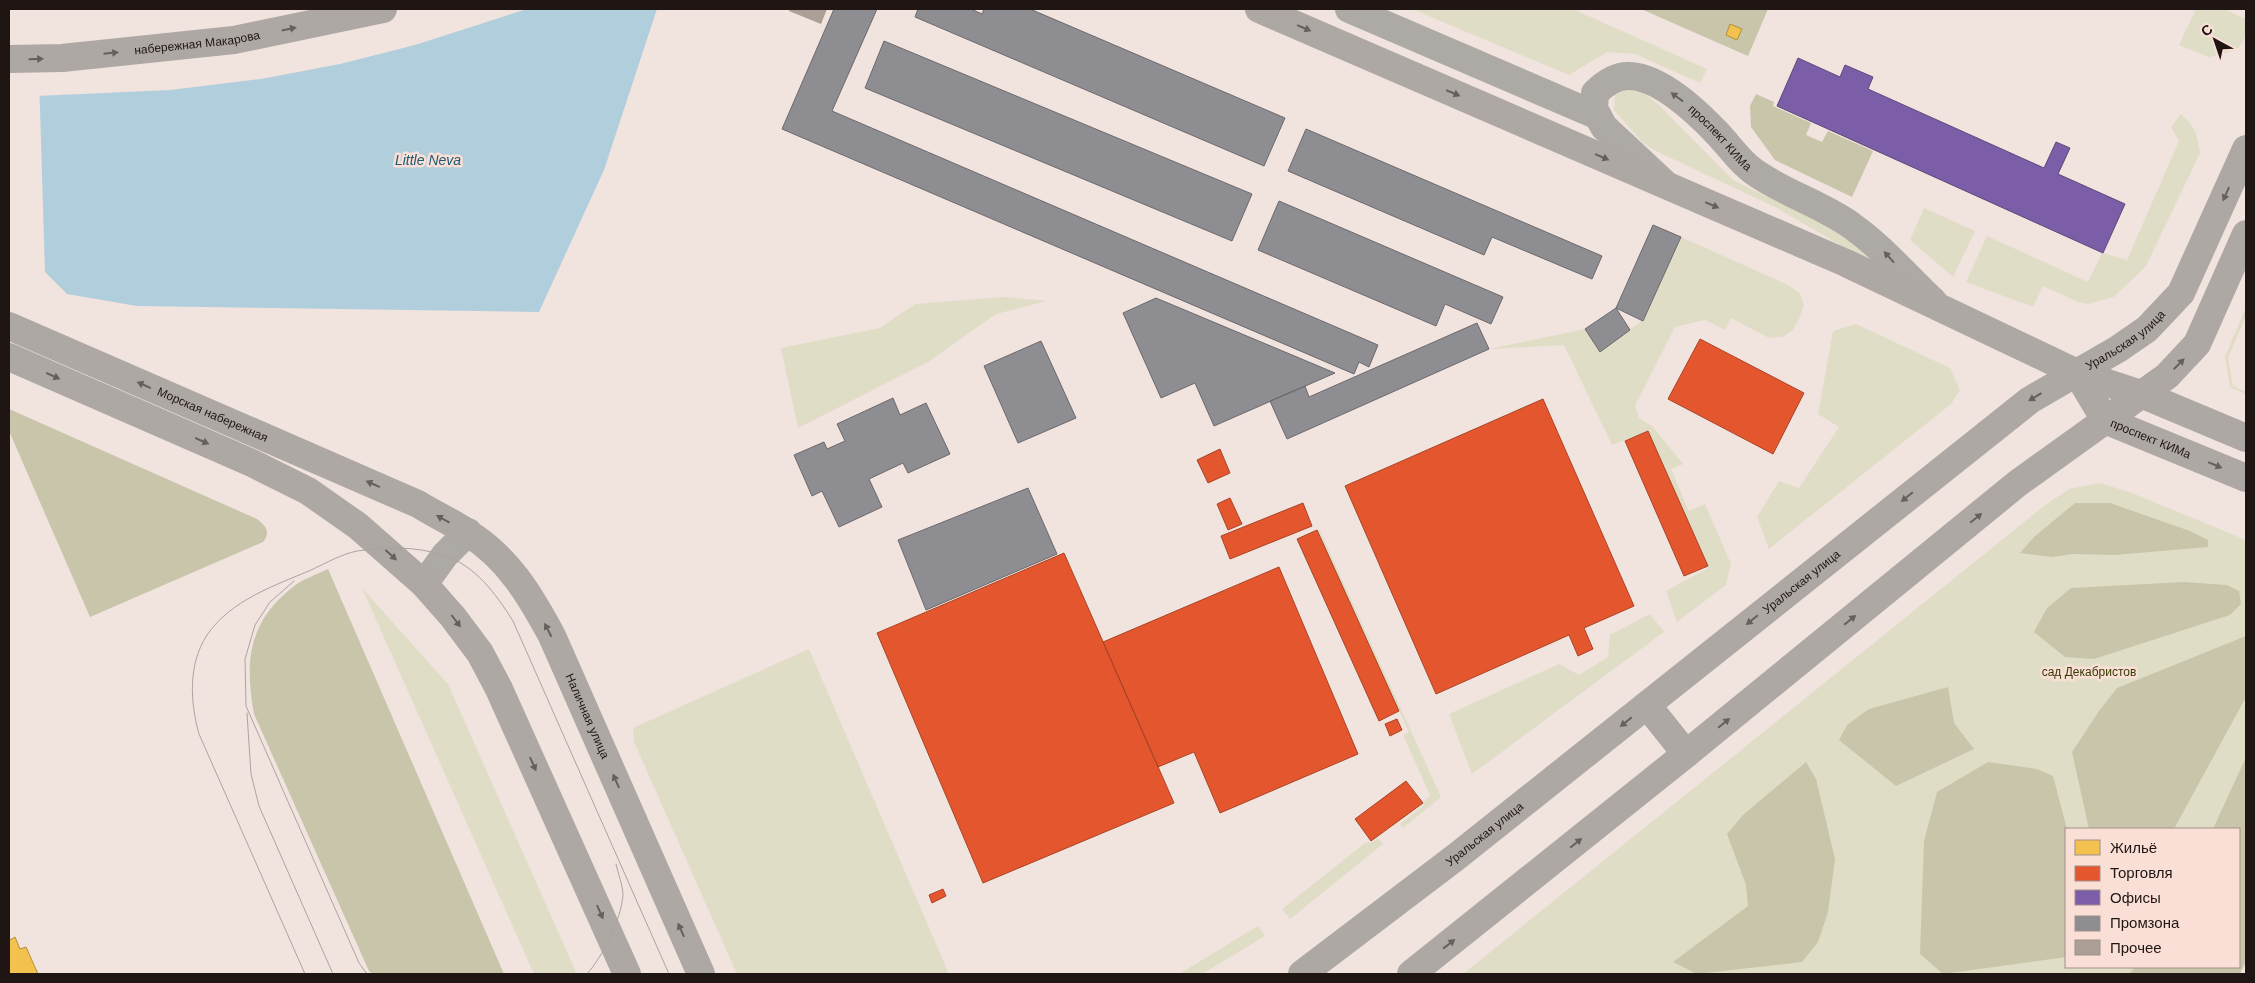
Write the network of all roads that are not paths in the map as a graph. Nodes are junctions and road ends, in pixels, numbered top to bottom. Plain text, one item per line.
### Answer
1 (383, 9) edge
2 (1259, 9) edge
3 (1349, 9) edge
4 (9, 59) edge
5 (1598, 116) junction
6 (2246, 149) edge
7 (1668, 186) junction
8 (2246, 234) edge
9 (1936, 304) junction
10 (9, 326) edge
11 (9, 357) edge
12 (2077, 373) junction
13 (2141, 394) junction
14 (2105, 420) junction
15 (2246, 438) edge
16 (2246, 478) edge
17 (418, 504) joint
18 (468, 532) junction
19 (424, 584) junction
20 (1647, 705) junction
21 (1686, 754) junction
22 (627, 974) edge
23 (701, 974) edge
24 (1302, 974) edge
25 (1411, 974) edge

4 -> 1 main road, набережная Макарова
2 -> 7 main road, проспект КИМа
3 - 5 street
5 - 7 street, проспект КИМа
9 -> 5 street, проспект КИМа
6 -> 12 main road, Уральская улица
7 -> 9 main road, проспект КИМа
13 -> 8 main road
9 - 12 main road, проспект КИМа
17 -> 10 main road, Морская набережная
11 -> 19 main road
12 - 13 main road, проспект КИМа
12 - 14 main road, проспект КИМа
12 -> 20 main road, Уральская улица
13 - 14 main road
13 - 15 main road, проспект КИМа
14 -> 16 main road, проспект КИМа
21 -> 14 main road
18 -> 17 main road, Наличная улица
18 - 19 street
23 -> 18 main road, Наличная улица
19 -> 22 main road
20 - 21 main road
20 -> 24 main road, Уральская улица
25 -> 21 main road

